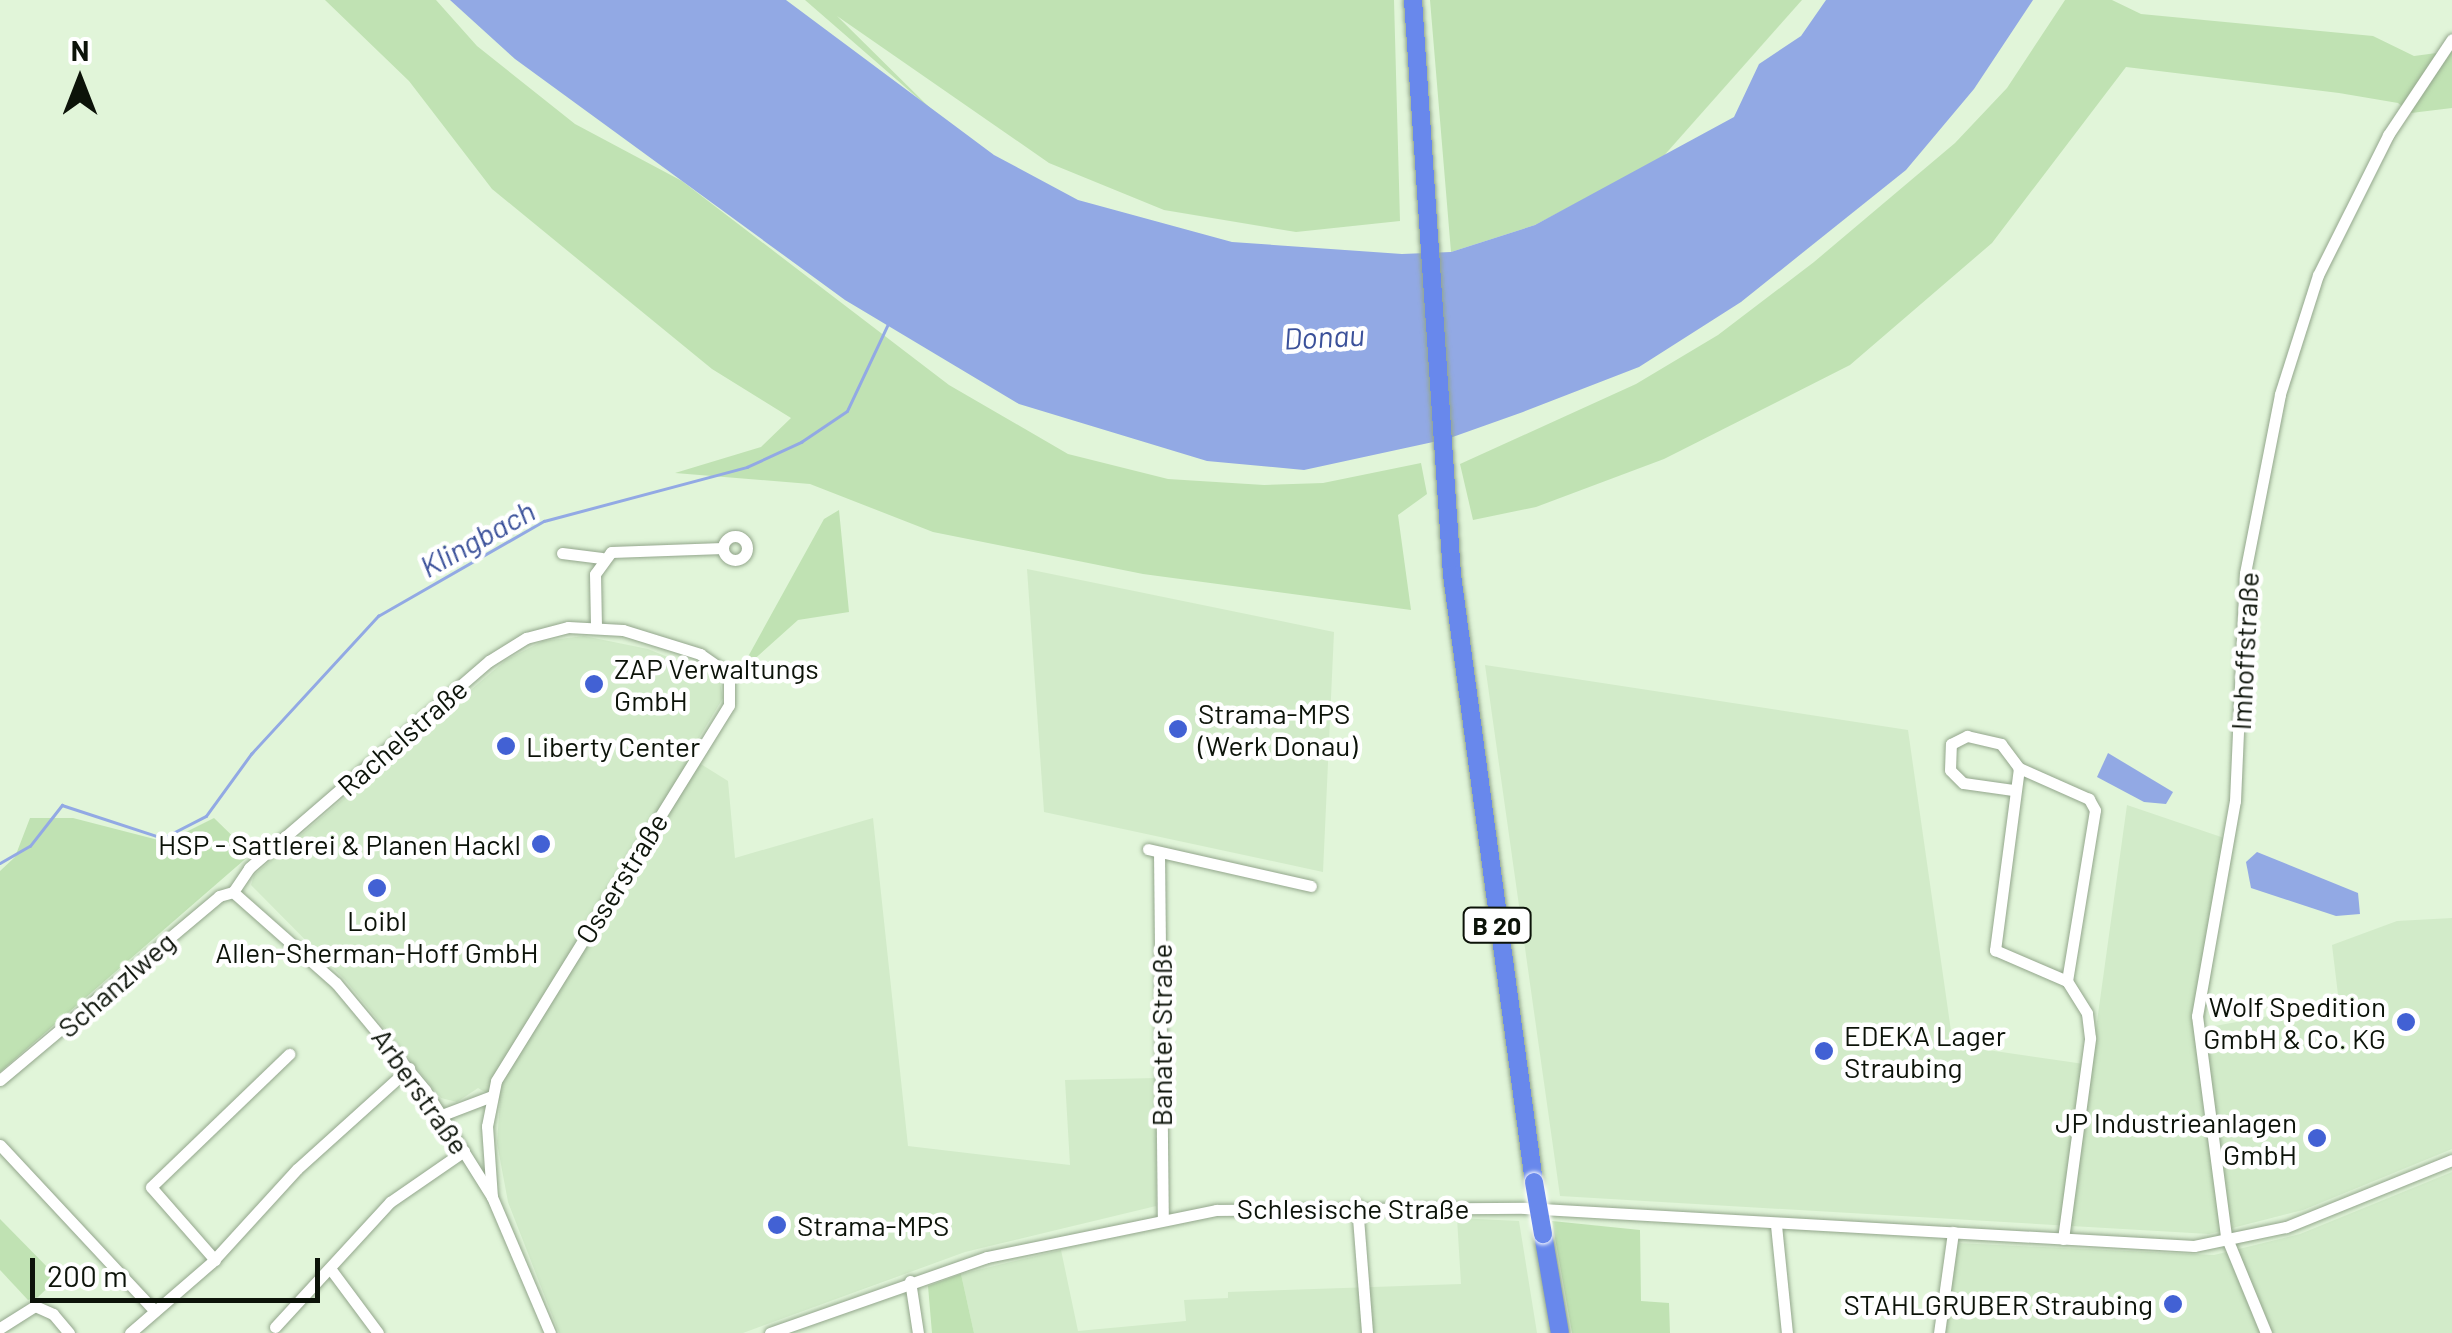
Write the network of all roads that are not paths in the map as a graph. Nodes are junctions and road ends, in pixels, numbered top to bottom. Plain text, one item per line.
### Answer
1 (1414, 0) edge
2 (2452, 38) edge
3 (723, 548) dead end
4 (562, 553) dead end
5 (602, 558) junction
6 (596, 626) junction
7 (716, 662) joint
8 (2019, 768) junction
9 (2012, 790) junction
10 (1311, 886) dead end
11 (233, 892) junction
12 (2067, 981) junction
13 (289, 1054) dead end
14 (409, 1068) junction
15 (0, 1080) edge
16 (492, 1096) junction
17 (442, 1115) junction
18 (0, 1145) edge
19 (464, 1150) junction
20 (2452, 1160) edge
21 (492, 1198) junction
22 (1357, 1205) junction
23 (1162, 1218) junction
24 (1776, 1225) junction
25 (1953, 1232) junction
26 (2063, 1239) junction
27 (2228, 1243) junction
28 (215, 1260) junction
29 (332, 1271) junction
30 (910, 1280) junction
31 (155, 1311) junction
32 (0, 1328) edge
33 (275, 1328) dead end
34 (69, 1333) edge
35 (130, 1333) edge
36 (378, 1333) edge
37 (550, 1333) edge
38 (770, 1333) edge
39 (918, 1333) edge
40 (1367, 1333) edge
41 (1560, 1333) edge
42 (1787, 1333) edge
43 (1939, 1333) edge
44 (2266, 1333) edge

1 - 41 highway, B 20, bridge
2 - 27 street, Imhoffstraße
3 - 5 street
4 - 5 street
5 - 6 street
6 - 7 street, Rachelstraße
6 - 11 street, Rachelstraße
7 - 16 street, Osserstraße
8 - 9 street
8 - 9 street
8 - 12 street
9 - 12 street
10 - 23 street, Banater Straße
11 - 14 street, Arberstraße
11 - 15 street, Schanzlweg
12 - 26 street
13 - 28 street
14 - 17 street, Arberstraße
14 - 28 street
16 - 17 street
16 - 21 street
17 - 19 street, Arberstraße
18 - 31 street
19 - 21 street, Arberstraße
19 - 29 street
20 - 27 street, Schlesische Straße
21 - 37 street, Arberstraße
22 - 23 street, Schlesische Straße
22 - 24 street, Schlesische Straße
22 - 40 street
23 - 30 street, Schlesische Straße
24 - 25 street, Schlesische Straße
24 - 42 street
25 - 26 street, Schlesische Straße
25 - 43 street
26 - 27 street, Schlesische Straße
27 - 44 street, Imhoffstraße
28 - 31 street
29 - 33 street
29 - 36 street
30 - 38 street, Schlesische Straße
30 - 39 street
31 - 35 street
32 - 34 street

